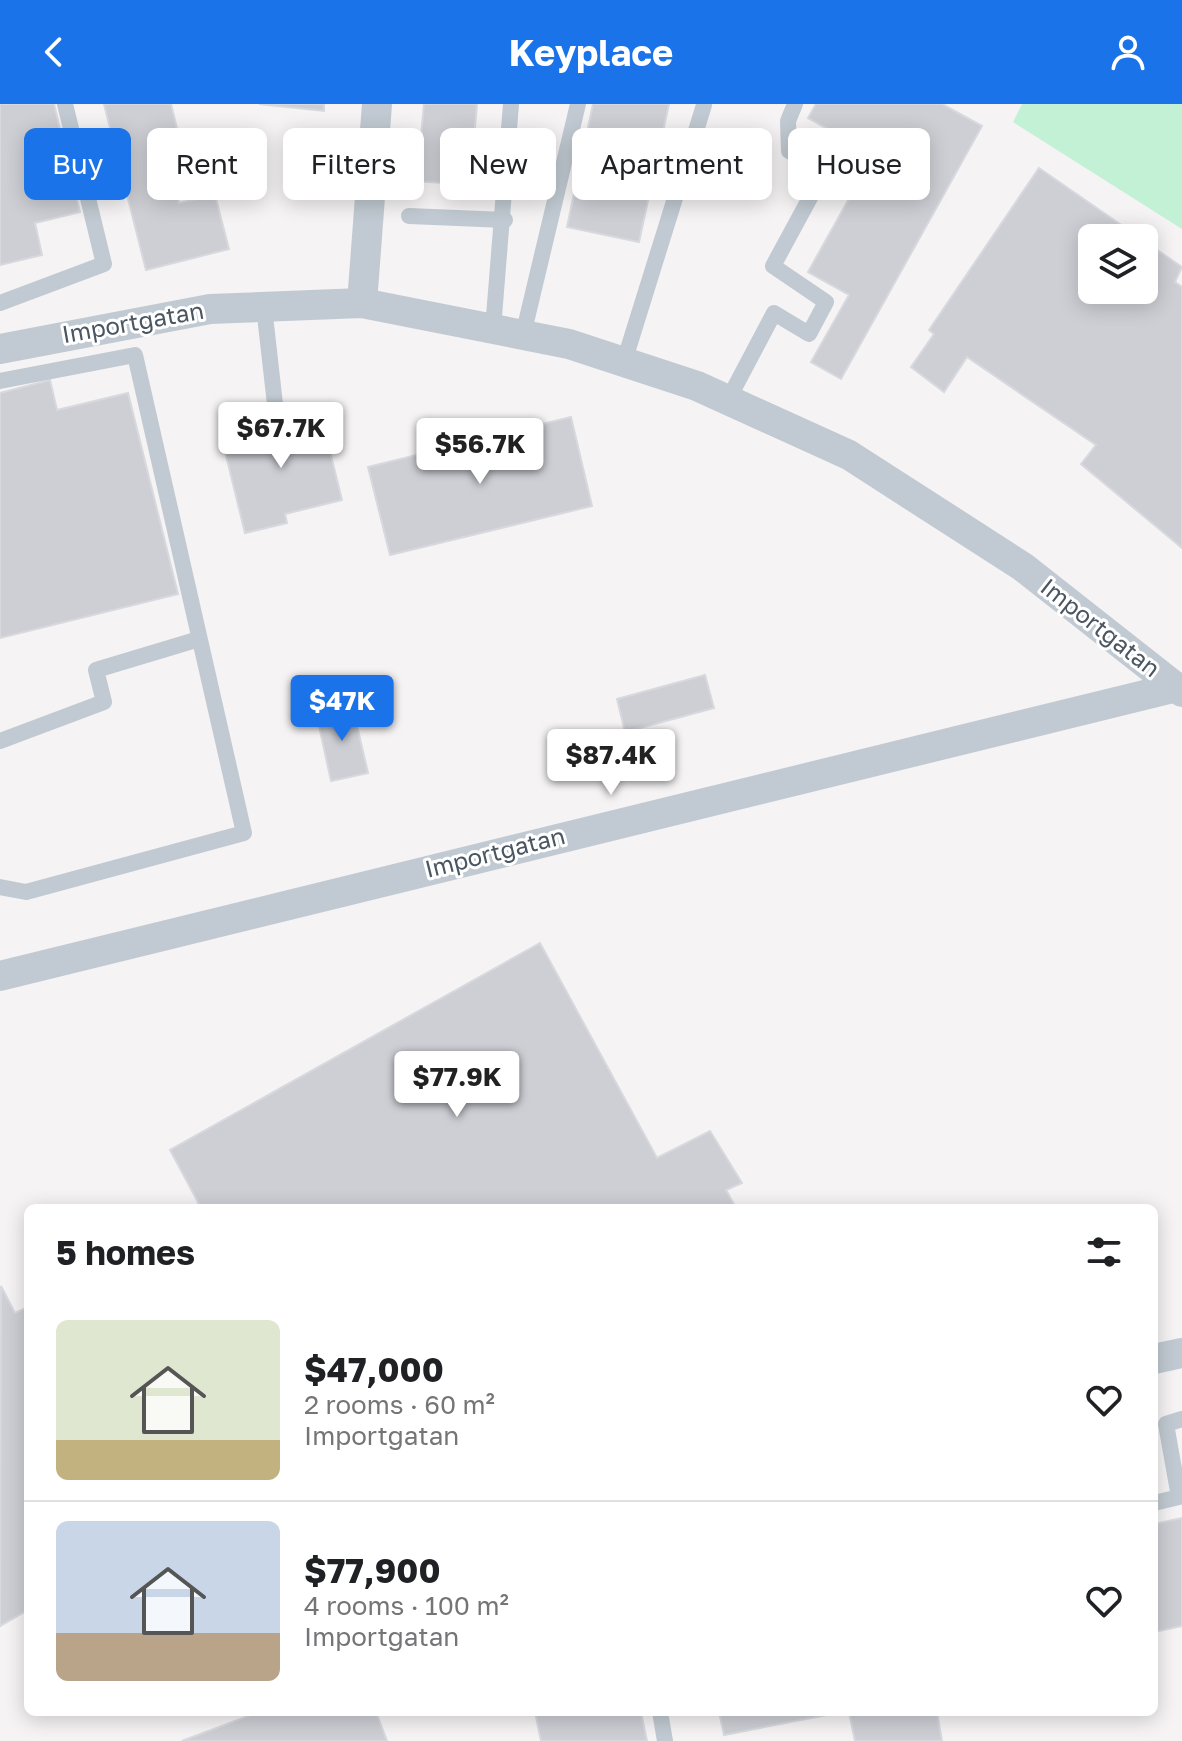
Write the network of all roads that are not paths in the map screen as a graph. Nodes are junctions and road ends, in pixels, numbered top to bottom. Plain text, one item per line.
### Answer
1 (65, 104) edge
2 (377, 104) edge
3 (511, 104) edge
4 (578, 104) edge
5 (795, 104) edge
6 (704, 105) edge
7 (409, 216) dead end
8 (505, 220) junction
9 (0, 303) edge
10 (362, 303) junction
11 (264, 307) junction
12 (508, 332) junction
13 (0, 349) edge
14 (624, 362) junction
15 (0, 381) edge
16 (728, 400) junction
17 (276, 413) dead end
18 (199, 639) junction
19 (1179, 690) edge
20 (0, 741) edge
21 (0, 887) edge
22 (0, 976) edge
23 (1182, 1353) edge
24 (1158, 1358) edge
25 (1182, 1419) edge
26 (1158, 1502) edge
27 (661, 1716) edge
28 (665, 1741) edge

1 - 9 lane
2 - 10 street
3 - 8 lane
4 - 12 lane
5 - 16 lane
6 - 14 lane
7 - 8 lane
8 - 12 lane
10 - 11 street, Importgatan
10 - 12 street, Importgatan
11 - 13 street, Importgatan
11 - 17 lane
12 - 14 street, Importgatan
14 - 16 street, Importgatan
15 - 18 lane
16 - 19 street, Importgatan
18 - 20 lane
18 - 21 lane
19 - 22 street, Importgatan
23 - 24 street
25 - 26 lane
27 - 28 lane

